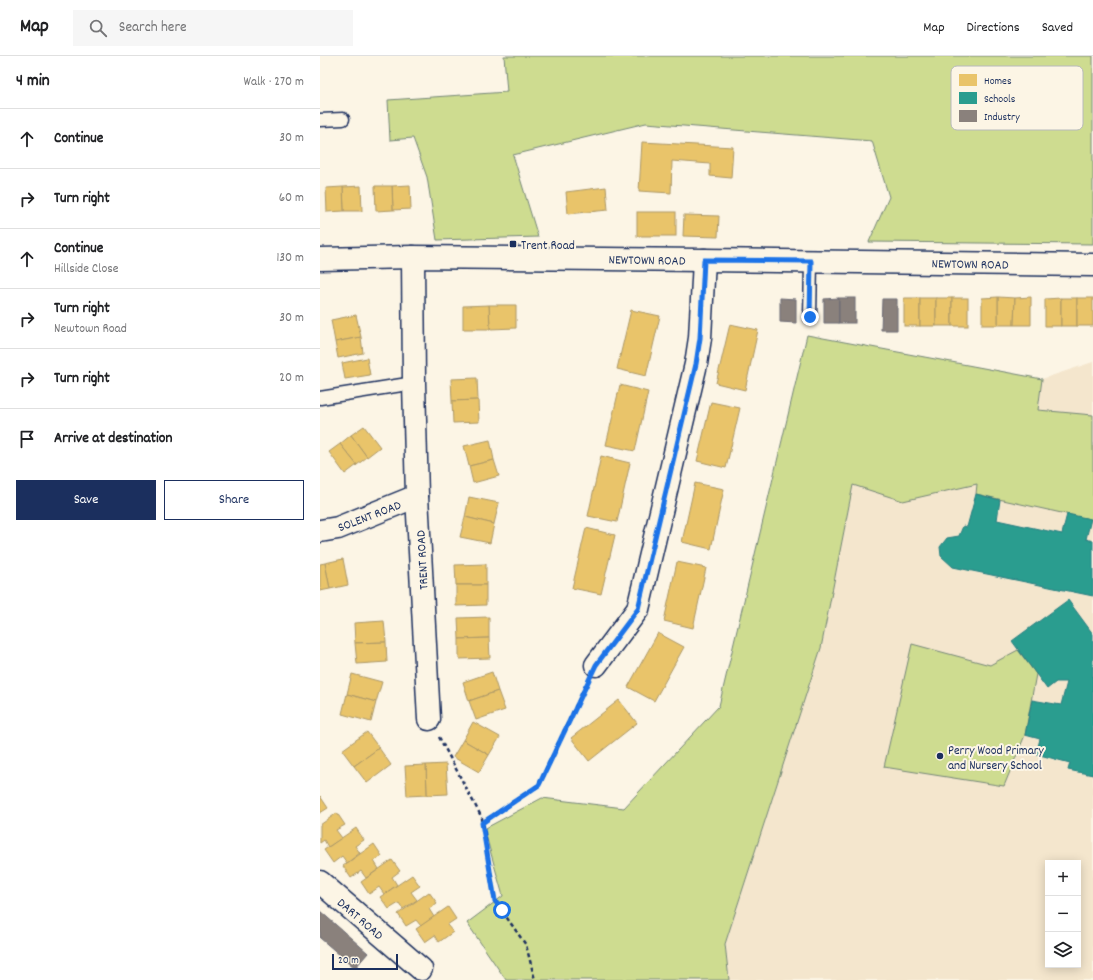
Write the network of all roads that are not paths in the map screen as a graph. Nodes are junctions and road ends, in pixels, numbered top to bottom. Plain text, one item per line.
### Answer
1 (343, 119) dead end
2 (320, 120) edge
3 (413, 257) junction
4 (320, 259) edge
5 (704, 260) junction
6 (811, 261) junction
7 (1093, 265) edge
8 (810, 317) dead end
9 (414, 383) junction
10 (320, 398) edge
11 (417, 496) junction
12 (320, 532) edge
13 (596, 665) road end
14 (430, 719) road end
15 (320, 882) edge
16 (421, 969) dead end

1 - 2 lane
3 - 4 street, NEWTOWN ROAD
3 - 5 street, NEWTOWN ROAD
3 - 9 street, TRENT ROAD
5 - 6 street, NEWTOWN ROAD
5 - 13 street
6 - 7 street, NEWTOWN ROAD
6 - 8 lane
9 - 10 lane
9 - 11 street, TRENT ROAD
11 - 12 street, SOLENT ROAD
11 - 14 street, TRENT ROAD
15 - 16 street, DART ROAD

